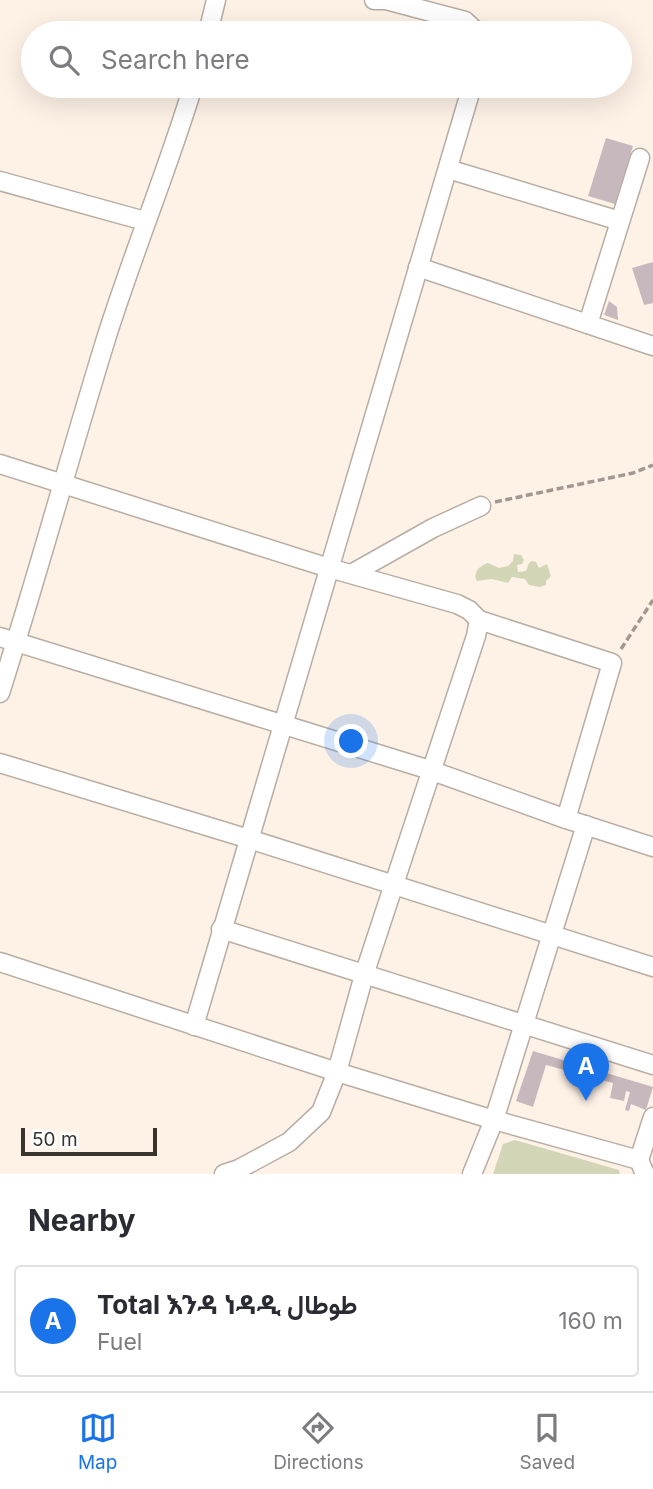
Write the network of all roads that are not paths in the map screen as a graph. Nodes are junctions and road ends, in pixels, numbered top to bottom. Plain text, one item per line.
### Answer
1 (216, 0) edge
2 (374, 0) edge
3 (211, 21) edge
4 (465, 21) edge
5 (189, 98) edge
6 (469, 98) edge
7 (640, 158) dead end
8 (448, 169) junction
9 (0, 181) edge
10 (145, 221) junction
11 (620, 222) junction
12 (418, 267) junction
13 (587, 324) junction
14 (653, 346) edge
15 (0, 464) edge
16 (63, 484) junction
17 (481, 506) road end
18 (329, 568) junction
19 (352, 573) junction
20 (479, 620) junction
21 (8, 640) edge
22 (0, 693) edge
23 (284, 724) junction
24 (0, 763) edge
25 (430, 770) junction
26 (566, 819) junction
27 (586, 825) junction
28 (249, 839) junction
29 (653, 847) edge
30 (395, 885) junction
31 (221, 929) junction
32 (551, 934) junction
33 (0, 962) edge
34 (653, 967) edge
35 (364, 975) junction
36 (522, 1025) junction
37 (194, 1026) junction
38 (653, 1065) edge
39 (337, 1072) junction
40 (653, 1117) edge
41 (494, 1120) junction
42 (642, 1167) edge
43 (233, 1172) edge
44 (472, 1174) edge

1 - 3 street
2 - 4 street
5 - 10 street
6 - 8 street
7 - 11 street
8 - 11 street
8 - 12 street
9 - 10 street
10 - 16 street
11 - 13 street
12 - 13 street
12 - 18 street
13 - 14 street
15 - 16 street
16 - 18 street
16 - 21 street
17 - 19 street
18 - 19 street
18 - 23 street
19 - 20 street
20 - 25 street
20 - 26 street
21 - 22 street
21 - 23 street
23 - 25 street
23 - 28 street
24 - 28 street
25 - 26 street
25 - 30 street
26 - 27 street
27 - 29 street
27 - 32 street
28 - 30 street
28 - 31 street
30 - 32 street
30 - 35 street
31 - 35 street
31 - 37 street
32 - 34 street
32 - 36 street
33 - 37 street
35 - 36 street
35 - 39 street
36 - 38 street
36 - 41 street
37 - 39 street
39 - 41 street
39 - 43 street
40 - 42 street
41 - 42 street
41 - 44 street

